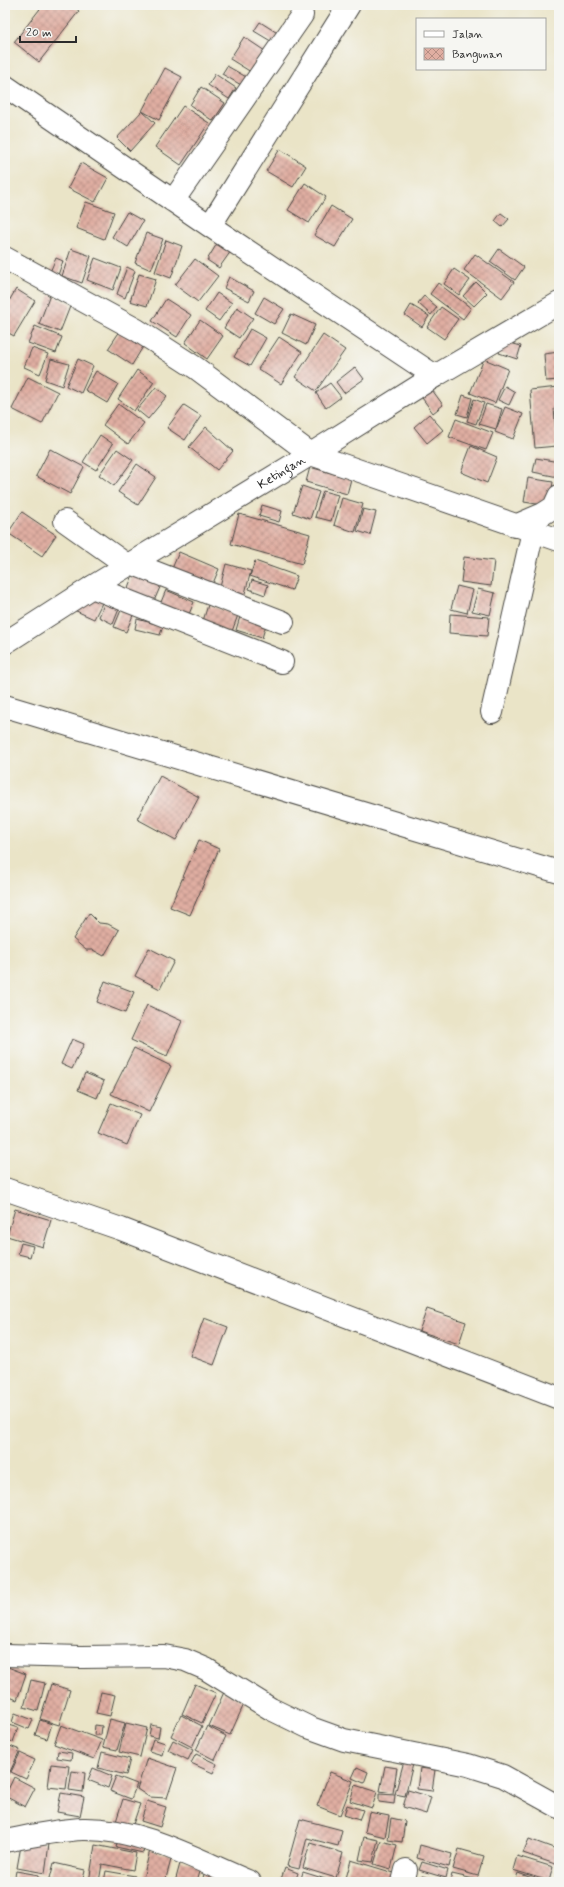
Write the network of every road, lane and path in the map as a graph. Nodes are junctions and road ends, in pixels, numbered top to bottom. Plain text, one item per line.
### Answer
1 (349, 5) edge
2 (302, 15) dead end
3 (5, 86) edge
4 (173, 201) junction
5 (210, 226) junction
6 (5, 258) edge
7 (559, 304) edge
8 (435, 376) junction
9 (311, 454) junction
10 (559, 496) edge
11 (65, 521) dead end
12 (524, 529) junction
13 (559, 540) edge
14 (129, 564) junction
15 (92, 587) junction
16 (283, 622) dead end
17 (5, 643) edge
18 (282, 662) dead end
19 (5, 706) edge
20 (492, 712) dead end
21 (559, 872) edge
22 (5, 1190) edge
23 (559, 1398) edge
24 (5, 1655) edge
25 (559, 1807) edge
26 (5, 1841) edge
27 (250, 1882) edge

1 - 5 street
2 - 4 street
3 - 4 street
4 - 5 street
5 - 8 street
6 - 9 street
7 - 8 street, Ketingan
8 - 9 street, Ketingan
9 - 12 street
9 - 14 street, Ketingan
10 - 12 street
11 - 14 street
12 - 13 street
12 - 20 street
14 - 15 street, Ketingan
14 - 16 street
15 - 17 street, Ketingan
15 - 18 street
19 - 21 street
22 - 23 street
24 - 25 street
26 - 27 street

